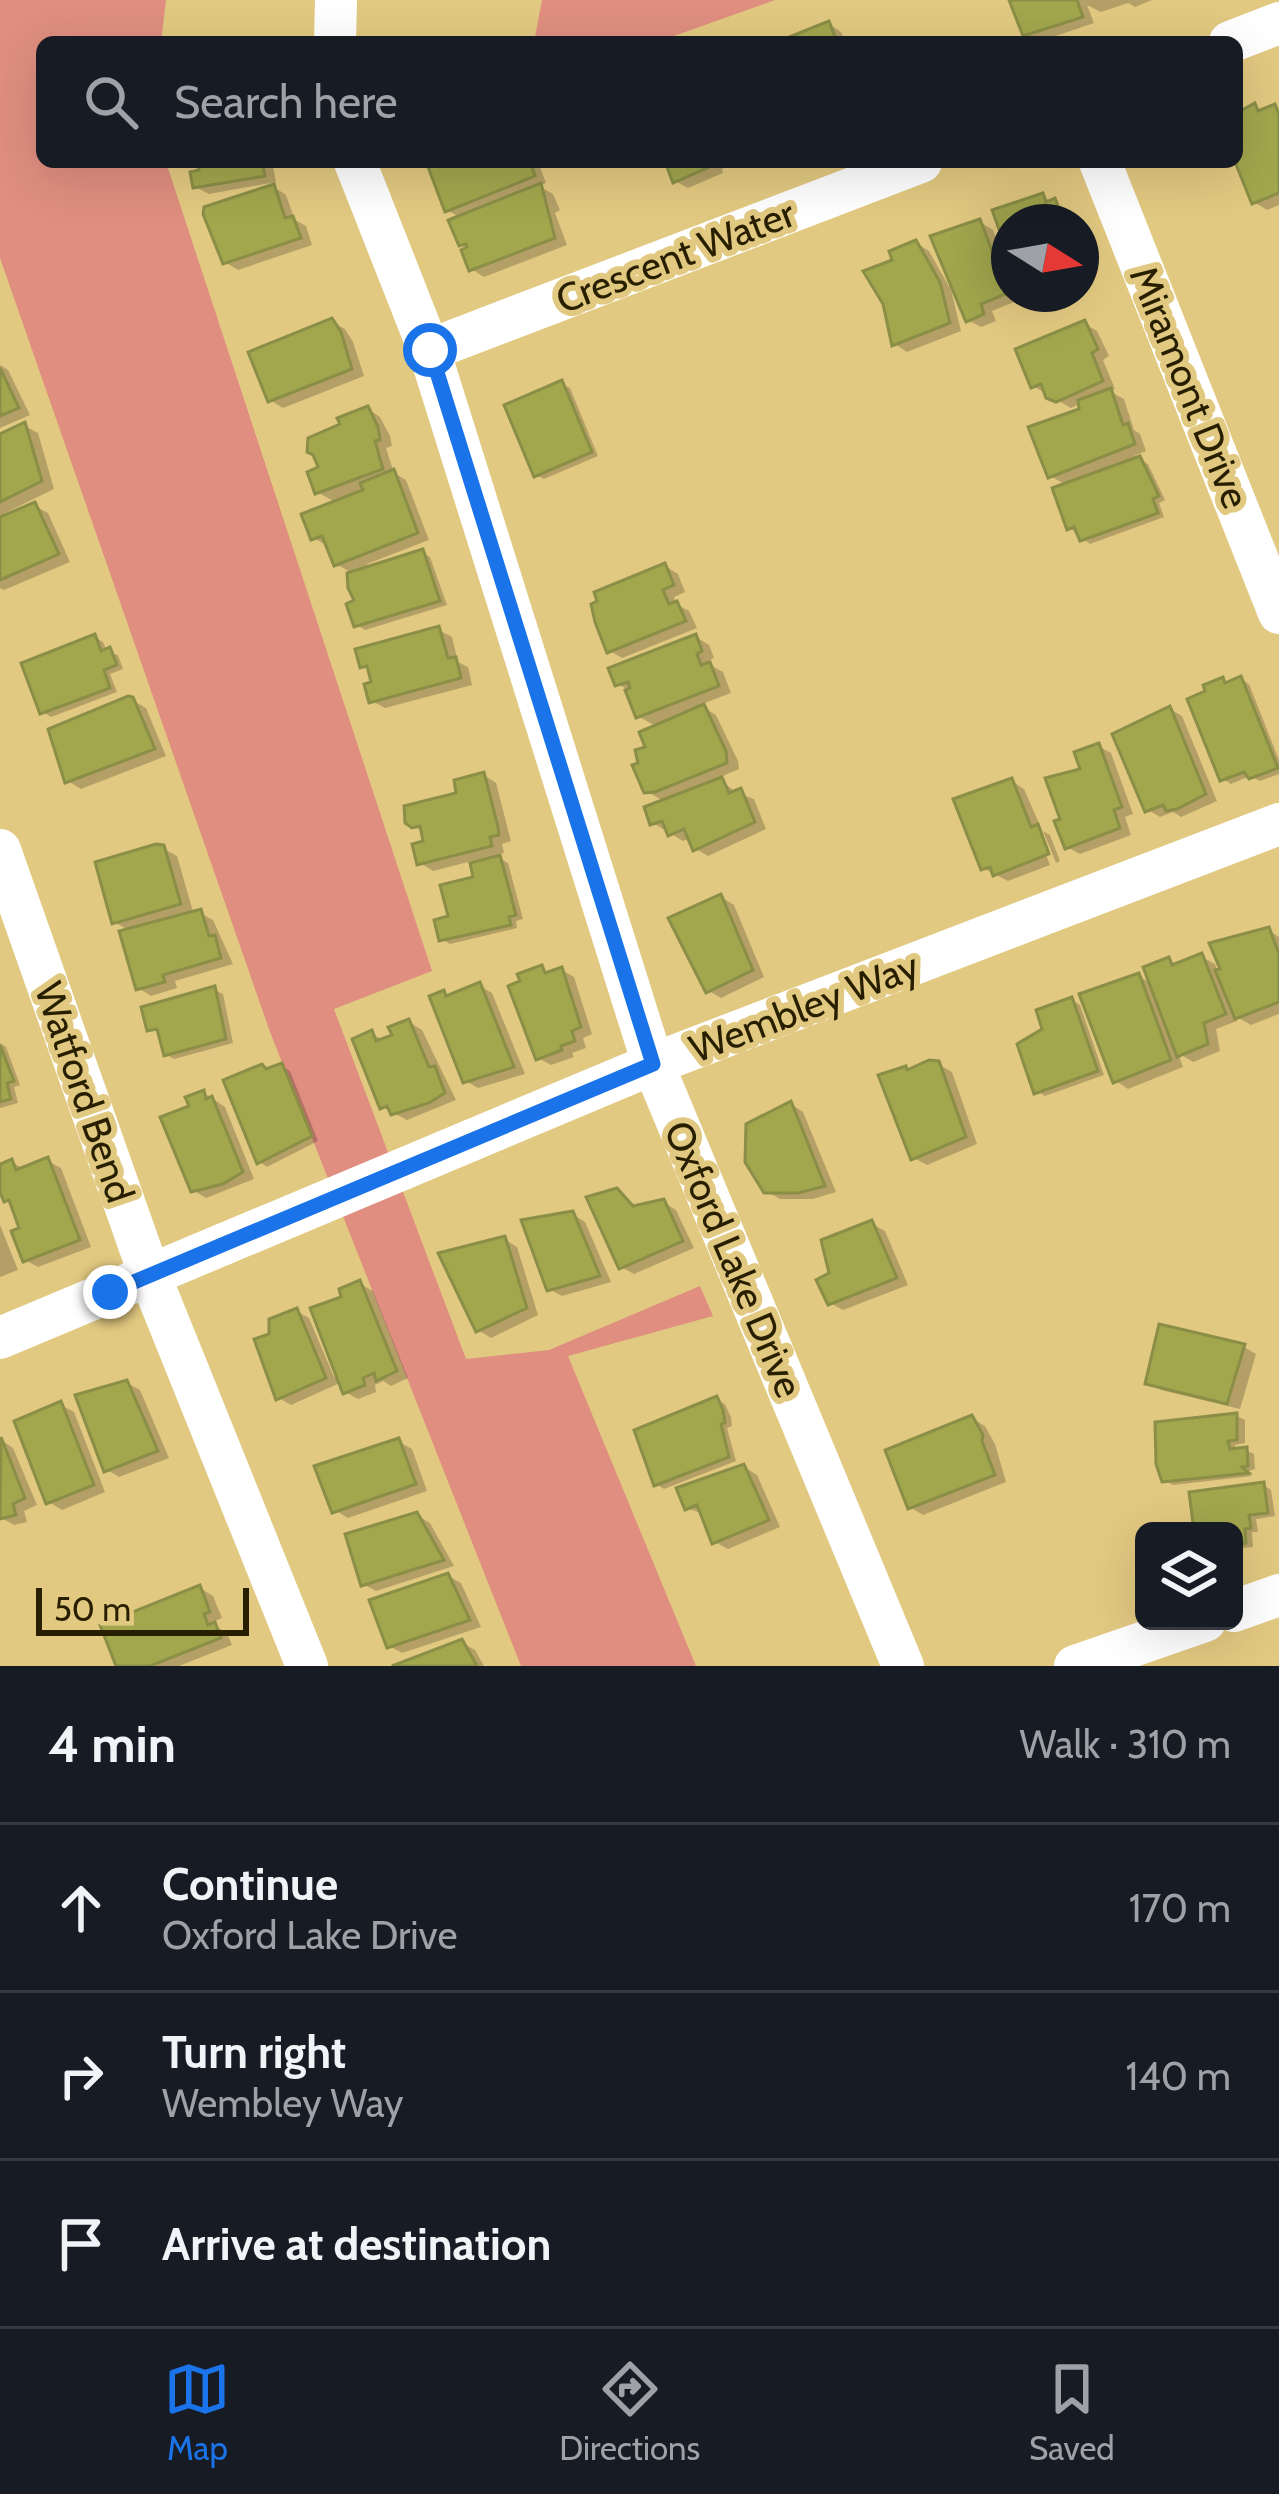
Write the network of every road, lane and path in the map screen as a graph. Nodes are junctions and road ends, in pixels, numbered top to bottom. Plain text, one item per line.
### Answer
1 (336, 0) edge
2 (1279, 23) edge
3 (335, 36) edge
4 (1243, 37) edge
5 (357, 168) edge
6 (905, 168) edge
7 (1102, 168) edge
8 (430, 350) junction
9 (1279, 613) edge
10 (1279, 824) edge
11 (0, 850) edge
12 (653, 1064) junction
13 (150, 1276) junction
14 (0, 1338) edge
15 (1279, 1595) edge
16 (1243, 1608) edge
17 (1179, 1630) edge
18 (308, 1666) edge
19 (903, 1666) edge
20 (1075, 1666) edge

1 - 3 street
2 - 4 street
5 - 8 street, Oxford Lake Drive
6 - 8 street, Crescent Water
7 - 9 street, Miramont Drive
8 - 12 street, Oxford Lake Drive
10 - 12 street, Wembley Way
11 - 13 street, Watford Bend
12 - 13 street, Wembley Way
12 - 19 street, Oxford Lake Drive
13 - 14 street, Wembley Way
13 - 18 street, Watford Bend
15 - 16 street
17 - 20 street

